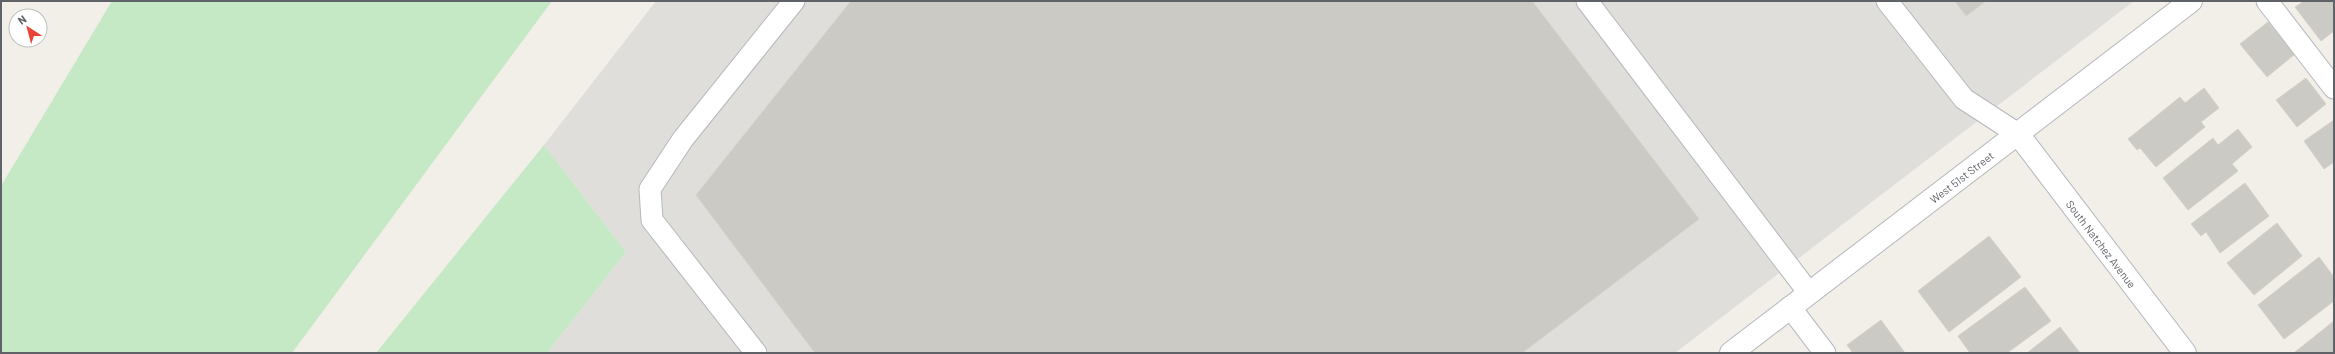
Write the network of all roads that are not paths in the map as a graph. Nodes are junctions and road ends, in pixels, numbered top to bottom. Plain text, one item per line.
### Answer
1 (794, 1) edge
2 (1587, 1) edge
3 (1887, 1) edge
4 (2191, 1) edge
5 (2268, 1) edge
6 (2334, 88) edge
7 (2018, 134) junction
8 (1809, 293) junction
9 (1790, 307) junction
10 (756, 353) edge
11 (1731, 353) edge
12 (1825, 353) edge
13 (2185, 353) edge

1 - 10 lane
2 - 8 lane
3 - 7 lane
4 - 7 street, West 51st Street
5 - 6 lane
7 - 8 street, West 51st Street
7 - 13 street, South Natchez Avenue
8 - 9 street, West 51st Street
9 - 11 street, West 51st Street
9 - 12 lane

